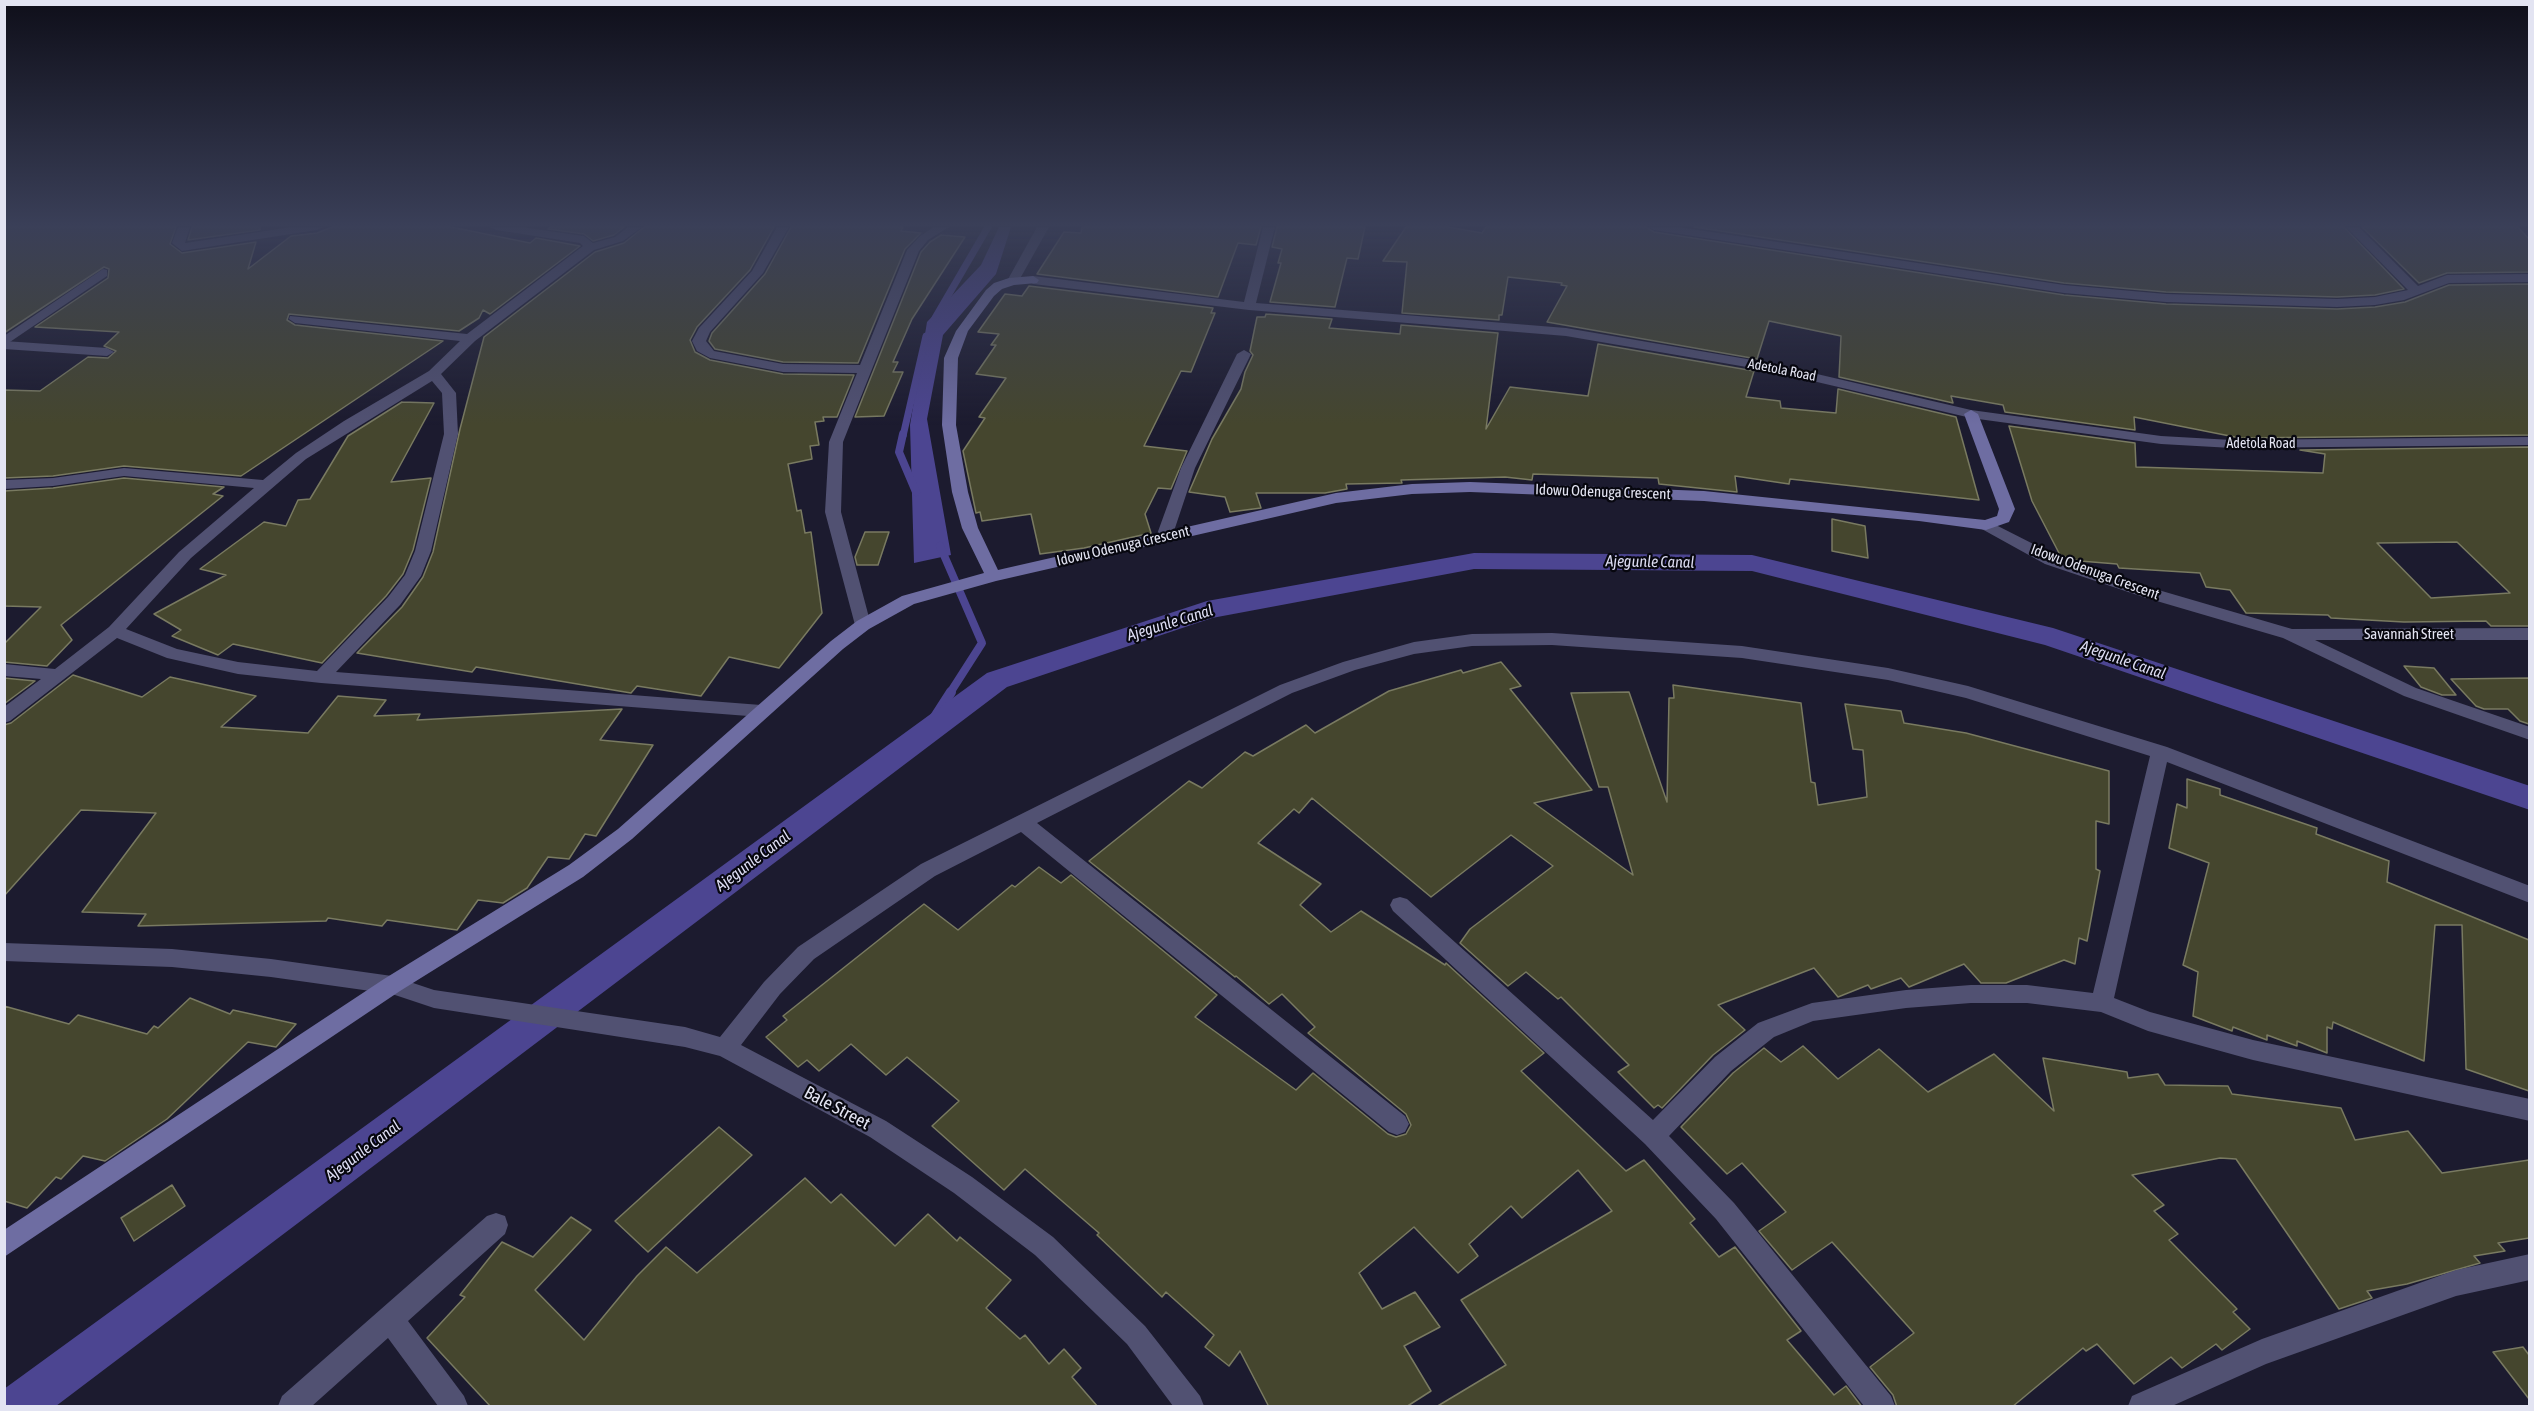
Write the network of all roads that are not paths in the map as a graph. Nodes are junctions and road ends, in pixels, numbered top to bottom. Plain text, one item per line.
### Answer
1 (75, 293) edge
2 (530, 293) edge
3 (739, 293) edge
4 (896, 293) edge
5 (990, 293) edge
6 (1140, 293) edge
7 (1252, 293) edge
8 (2096, 293) edge
9 (2411, 293) edge
10 (1249, 306) junction
11 (295, 319) dead end
12 (470, 338) junction
13 (4, 344) edge
14 (107, 352) dead end
15 (1244, 354) dead end
16 (865, 369) junction
17 (434, 374) junction
18 (1971, 414) junction
19 (2529, 441) edge
20 (4, 485) edge
21 (265, 485) junction
22 (1986, 525) junction
23 (1164, 537) junction
24 (993, 576) junction
25 (863, 625) junction
26 (115, 632) junction
27 (2289, 634) junction
28 (2529, 634) edge
29 (4, 670) edge
30 (60, 675) junction
31 (321, 677) junction
32 (761, 711) junction
33 (4, 717) edge
34 (2529, 735) edge
35 (2160, 752) junction
36 (1021, 821) junction
37 (2529, 895) edge
38 (1400, 905) dead end
39 (4, 952) edge
40 (392, 985) junction
41 (2102, 1003) junction
42 (725, 1048) junction
43 (2529, 1110) edge
44 (1397, 1124) dead end
45 (1653, 1136) junction
46 (496, 1225) dead end
47 (4, 1245) edge
48 (2529, 1267) edge
49 (391, 1320) junction
50 (292, 1407) edge
51 (454, 1407) edge
52 (1190, 1407) edge
53 (1881, 1407) edge
54 (2142, 1407) edge

1 - 13 street
2 - 12 street
3 - 16 street
4 - 16 street
5 - 24 street
6 - 10 street, Adetola Road
7 - 10 street
8 - 9 street
10 - 18 street, Adetola Road
11 - 12 street
12 - 17 street
13 - 14 street
15 - 23 street
16 - 25 street
17 - 21 street
17 - 31 street
18 - 19 street, Adetola Road
18 - 22 street
20 - 21 street
21 - 26 street
22 - 23 street, Idowu Odenuga Crescent
22 - 27 street, Idowu Odenuga Crescent
23 - 24 street, Idowu Odenuga Crescent
24 - 25 street, Idowu Odenuga Crescent
25 - 32 street, Idowu Odenuga Crescent
26 - 30 street
26 - 31 street
27 - 28 street, Savannah Street
27 - 34 street
29 - 30 street
30 - 33 street
31 - 32 street
32 - 40 street, Idowu Odenuga Crescent
35 - 36 street
35 - 37 street
35 - 41 street
36 - 42 street
36 - 44 street
38 - 45 street
39 - 40 street, Bale Street
40 - 42 street, Bale Street
40 - 47 street, Idowu Odenuga Crescent
41 - 43 street
41 - 45 street
42 - 52 street, Bale Street
45 - 53 street
46 - 49 street
48 - 54 street
49 - 50 street
49 - 51 street

